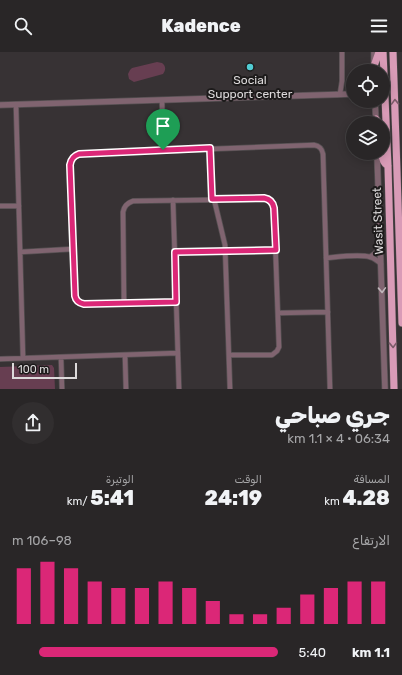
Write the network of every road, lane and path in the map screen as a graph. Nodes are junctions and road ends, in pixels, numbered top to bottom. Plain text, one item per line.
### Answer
1 (342, 52) edge
2 (374, 52) edge
3 (379, 52) edge
4 (383, 52) edge
5 (393, 52) edge
6 (374, 64) edge
7 (375, 64) edge
8 (340, 94) junction
9 (346, 94) edge
10 (162, 100) junction
11 (0, 105) edge
12 (16, 105) junction
13 (210, 148) junction
14 (163, 150) junction
15 (377, 160) edge
16 (383, 160) edge
17 (396, 163) junction
18 (388, 166) junction
19 (402, 195) edge
20 (213, 199) junction
21 (173, 200) junction
22 (0, 206) edge
23 (19, 206) junction
24 (380, 248) junction
25 (73, 249) junction
26 (276, 250) junction
27 (225, 251) junction
28 (20, 252) junction
29 (175, 252) junction
30 (370, 257) junction
31 (326, 258) junction
32 (381, 264) junction
33 (176, 302) junction
34 (124, 303) junction
35 (328, 312) junction
36 (278, 313) junction
37 (402, 323) edge
38 (178, 353) junction
39 (125, 355) junction
40 (228, 355) junction
41 (61, 357) junction
42 (23, 358) junction
43 (0, 359) edge
44 (62, 389) edge
45 (126, 389) edge
46 (179, 389) edge
47 (230, 389) edge
48 (330, 389) edge
49 (385, 389) edge
50 (394, 389) edge

1 - 8 street
2 - 6 street
3 - 7 highway
4 - 18 highway, Wasit Street
17 -> 5 highway, Wasit Street
8 - 9 street
8 - 10 street
10 - 12 street
10 - 14 street
11 - 12 street
12 - 23 street
13 - 14 street
13 - 20 street
13 - 31 street
14 - 25 street
15 - 24 street
16 - 18 highway
17 - 19 highway
17 - 37 highway, Wasit Street
18 -> 50 highway, Wasit Street
20 - 21 street
20 - 26 street
20 - 27 street
21 - 29 street
21 - 34 street
22 - 23 street
23 - 28 street
24 - 30 street
24 - 32 street
25 - 28 street
25 - 34 street
26 - 27 street
26 - 36 street
27 - 29 street
27 - 40 street
28 - 42 street
29 - 33 street
30 - 31 street
30 - 32 street
31 - 35 street
32 -> 49 street
33 - 34 street
33 - 38 street
35 - 36 street
35 - 48 street
36 - 40 street
38 - 39 street
38 - 46 street
39 - 41 street
39 - 45 street
40 - 47 street
41 - 42 street
41 - 44 street
42 - 43 street

